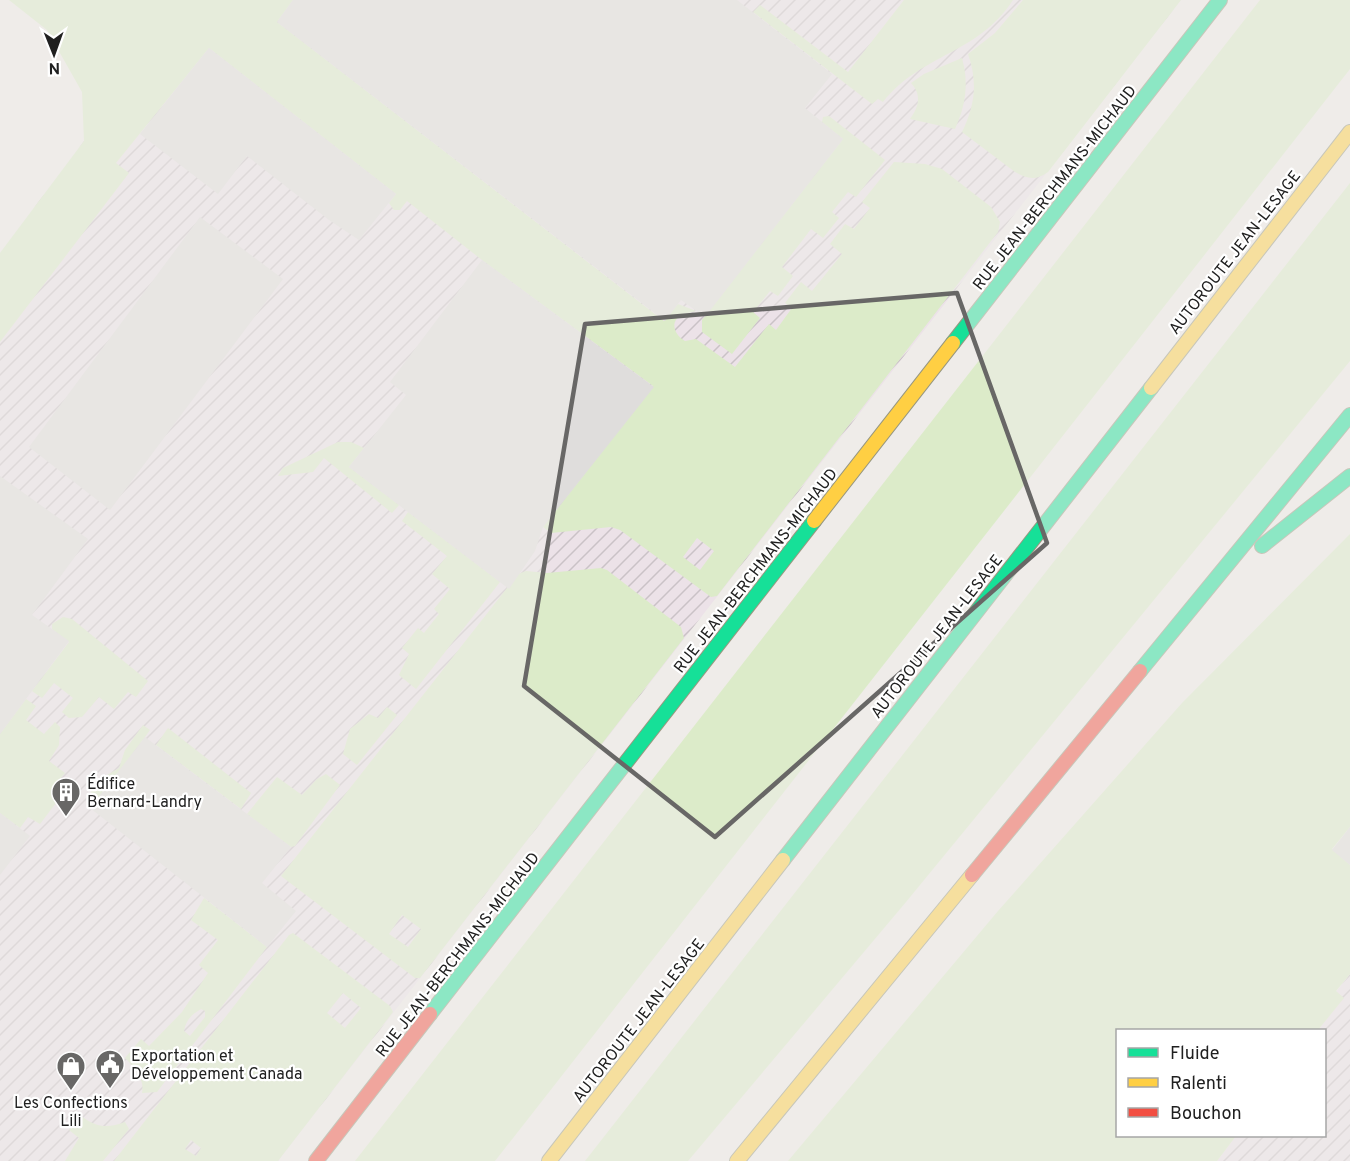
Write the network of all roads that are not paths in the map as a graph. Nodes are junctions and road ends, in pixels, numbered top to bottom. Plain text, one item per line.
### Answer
1 (1220, 0) edge
2 (1350, 132) edge
3 (1350, 415) edge
4 (1350, 476) edge
5 (1214, 584) junction
6 (316, 1161) edge
7 (549, 1161) edge
8 (737, 1161) edge

1 - 6 main road, RUE JEAN-BERCHMANS-MICHAUD
2 - 7 main road, AUTOROUTE JEAN-LESAGE
3 - 5 main road
4 - 5 main road
5 - 8 main road

